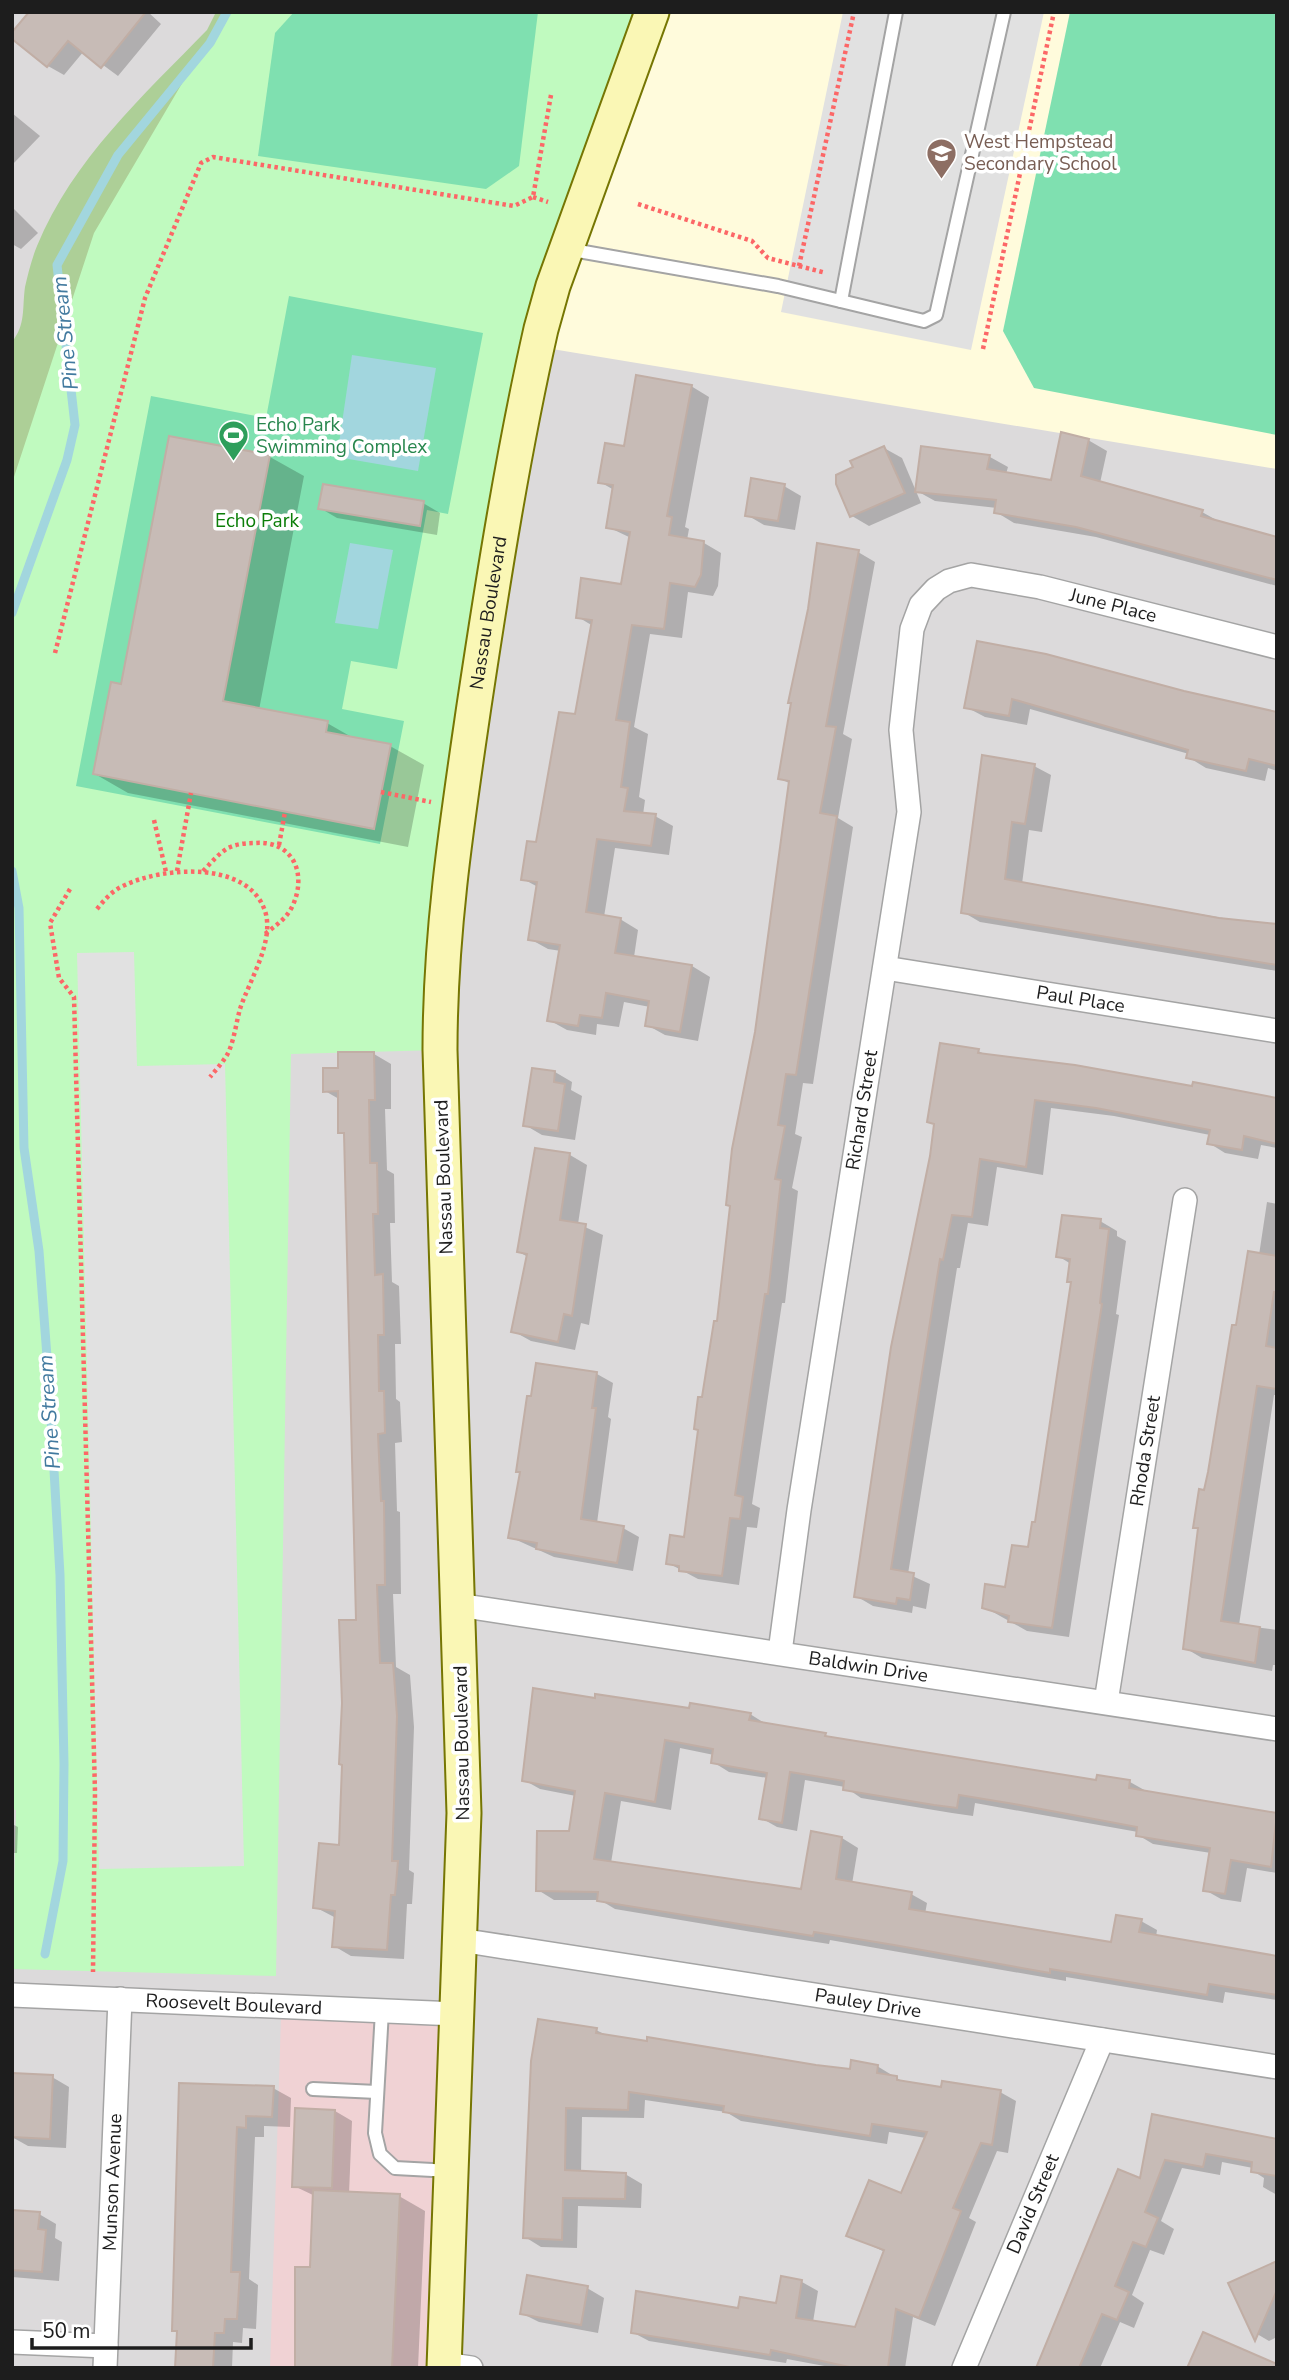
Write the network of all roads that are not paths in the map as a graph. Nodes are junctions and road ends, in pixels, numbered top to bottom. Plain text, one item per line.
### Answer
1 (652, 12) edge
2 (896, 12) edge
3 (1004, 12) edge
4 (566, 249) junction
5 (841, 301) junction
6 (949, 581) joint
7 (1277, 647) edge
8 (885, 968) junction
9 (1277, 1031) edge
10 (1185, 1200) dead end
11 (458, 1605) junction
12 (780, 1652) junction
13 (1106, 1702) junction
14 (1277, 1729) edge
15 (460, 1940) junction
16 (12, 1995) edge
17 (120, 1999) junction
18 (382, 2011) junction
19 (456, 2014) junction
20 (1102, 2039) junction
21 (1277, 2067) edge
22 (313, 2089) dead end
23 (377, 2092) junction
24 (451, 2171) junction
25 (12, 2342) edge
26 (106, 2357) edge
27 (453, 2366) edge
28 (964, 2368) edge

1 - 4 main road, Nassau Boulevard
2 - 5 lane
3 - 5 lane
4 - 5 lane
4 - 11 main road, Nassau Boulevard
6 - 7 street, June Place
6 - 8 street, Richard Street
8 - 9 street, Paul Place
8 - 12 street, Richard Street
10 - 13 street, Rhoda Street
11 - 12 street, Baldwin Drive
11 - 15 main road, Nassau Boulevard
12 - 13 street, Baldwin Drive
13 - 14 street, Baldwin Drive
15 - 19 main road, Nassau Boulevard
15 - 20 street, Pauley Drive
16 - 17 street, Roosevelt Boulevard
17 - 18 street, Roosevelt Boulevard
17 - 26 street, Munson Avenue
18 - 19 street, Roosevelt Boulevard
18 - 23 lane
19 - 24 main road, Nassau Boulevard
20 - 21 street, Pauley Drive
20 - 28 street, David Street
22 - 23 lane
23 - 24 lane
24 - 27 main road, Nassau Boulevard
25 - 26 street

